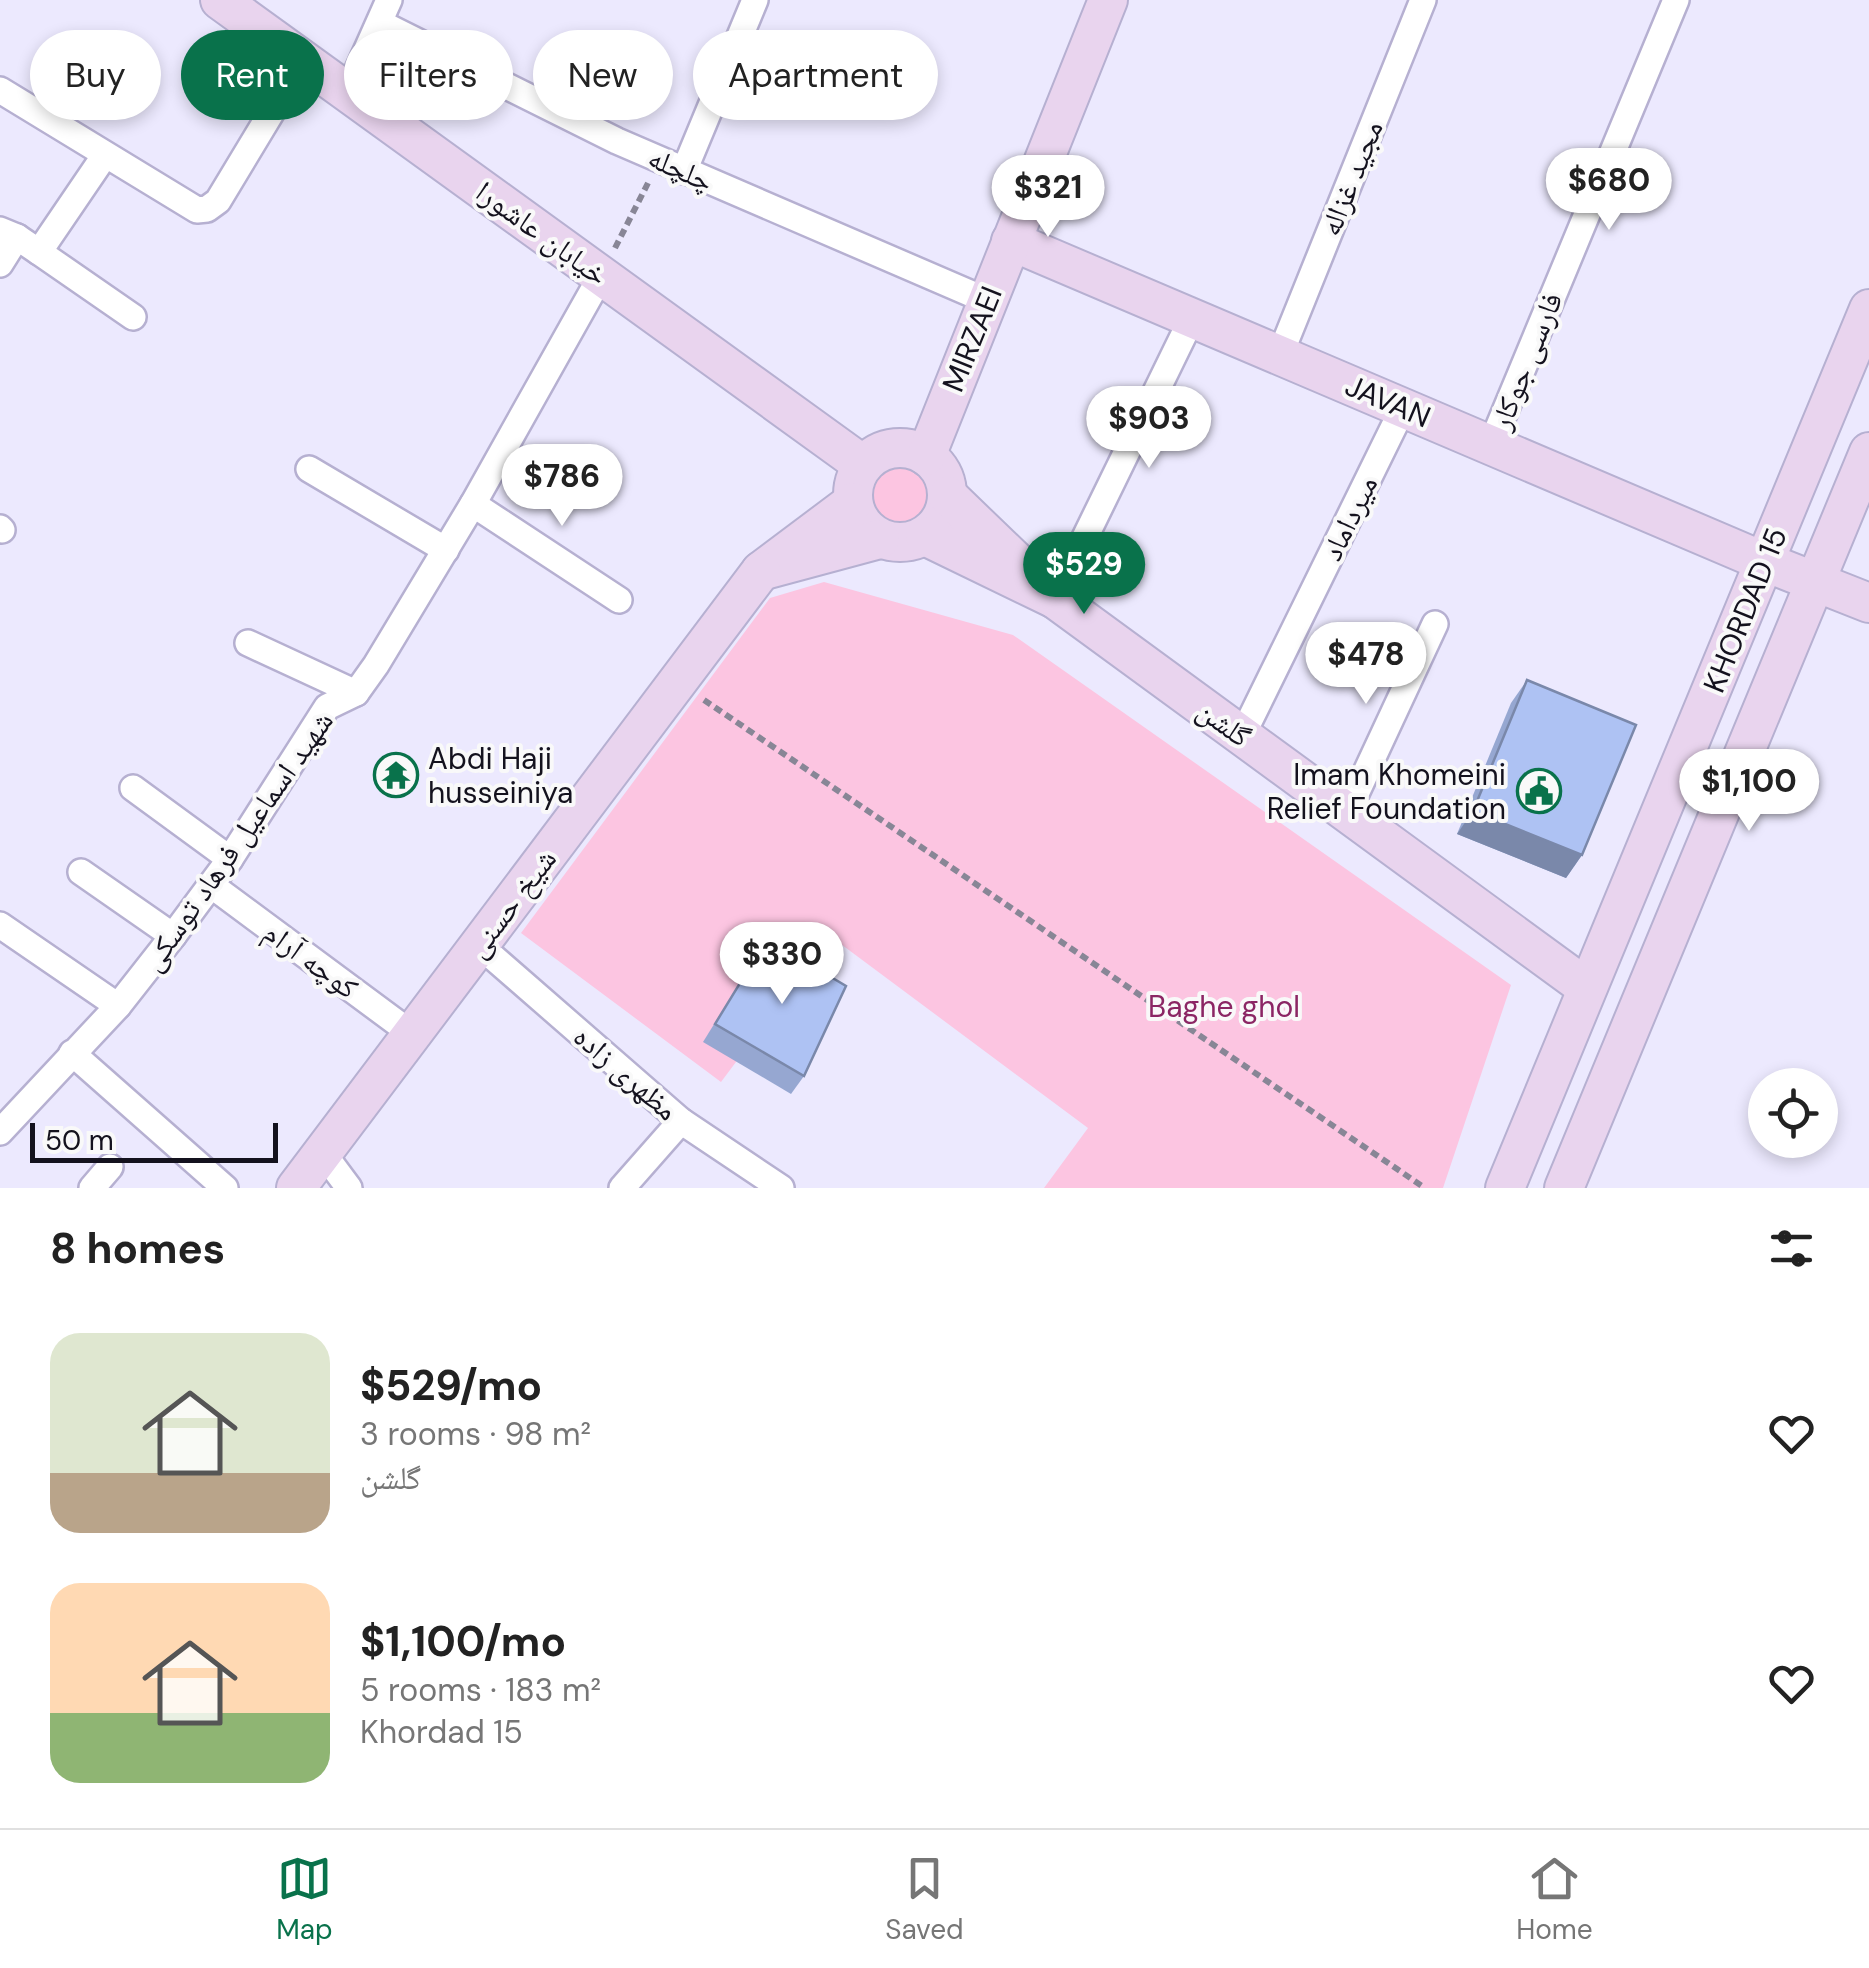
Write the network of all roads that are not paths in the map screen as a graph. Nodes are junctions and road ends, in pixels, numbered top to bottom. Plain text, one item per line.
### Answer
1 (220, 0) edge
2 (754, 0) edge
3 (1108, 0) edge
4 (1423, 0) edge
5 (1676, 0) edge
6 (385, 11) edge
7 (262, 30) edge
8 (0, 90) edge
9 (267, 120) edge
10 (386, 120) edge
11 (104, 155) junction
12 (684, 170) junction
13 (8, 233) edge
14 (1011, 242) junction
15 (39, 252) junction
16 (0, 264) edge
17 (601, 276) junction
18 (988, 301) junction
19 (1869, 309) edge
20 (133, 316) dead end
21 (1192, 318) junction
22 (1280, 355) junction
23 (1403, 408) junction
24 (1491, 446) junction
25 (1869, 452) edge
26 (926, 456) junction
27 (863, 465) junction
28 (309, 469) dead end
29 (948, 496) junction
30 (853, 502) junction
31 (474, 504) junction
32 (925, 536) junction
33 (880, 539) junction
34 (446, 550) junction
35 (1765, 562) junction
36 (761, 571) junction
37 (1816, 582) junction
38 (619, 600) dead end
39 (1056, 600) junction
40 (1869, 603) edge
41 (1435, 624) dead end
42 (248, 642) dead end
43 (356, 693) junction
44 (1242, 736) junction
45 (132, 788) dead end
46 (1347, 812) junction
47 (230, 859) junction
48 (81, 872) dead end
49 (211, 886) junction
50 (0, 925) edge
51 (173, 936) junction
52 (480, 945) junction
53 (1587, 988) junction
54 (118, 1006) junction
55 (412, 1034) junction
56 (72, 1053) junction
57 (681, 1121) junction
58 (0, 1132) edge
59 (323, 1153) junction
60 (110, 1168) dead end
61 (92, 1188) edge
62 (225, 1188) edge
63 (296, 1188) edge
64 (349, 1188) edge
65 (622, 1188) edge
66 (781, 1188) edge
67 (1505, 1188) edge
68 (1564, 1188) edge

1 - 7 main road, خیابان عاشورا
2 - 12 street
3 - 14 main road, MIRZAEI
4 - 22 street, مجید غزاله
5 - 24 street, فارسی جوکار
6 - 12 street, چلچله
8 - 11 street
9 - 11 street
10 - 17 main road, خیابان عاشورا
11 - 15 street
12 - 18 street, چلچله
13 - 15 street
13 - 16 street
14 - 18 main road, MIRZAEI
14 - 21 main road, JAVAN
15 - 20 street
17 - 27 main road, خیابان عاشورا
17 - 31 street, شهید اسماعیل فرهاد توسکی
18 - 26 main road, MIRZAEI
19 - 35 main road, KHORDAD 15
21 - 22 main road, JAVAN
21 - 39 street
22 - 23 main road, JAVAN
23 - 24 main road, JAVAN
23 - 44 street, میرداماد
24 - 35 main road, JAVAN
25 - 37 main road, KHORDAD 15
26 - 27 main road
26 - 29 main road
27 - 30 main road
28 - 34 street
29 - 32 main road
29 - 39 main road
30 - 33 main road
30 - 36 main road, شیخ حسنی
31 - 34 street, شهید اسماعیل فرهاد توسکی
31 - 38 street
32 - 33 main road
32 - 39 main road
33 - 36 main road
34 - 43 street, شهید اسماعیل فرهاد توسکی
35 - 37 main road, JAVAN
35 - 53 main road, KHORDAD 15
36 - 52 main road, شیخ حسنی
37 - 40 main road, JAVAN
37 - 68 main road, KHORDAD 15
39 - 44 main road, گلشن
41 - 46 street
42 - 43 street
43 - 47 street, شهید اسماعیل فرهاد توسکی
44 - 46 main road, گلشن
45 - 47 street
46 - 53 main road, گلشن
47 - 49 street, شهید اسماعیل فرهاد توسکی
48 - 51 street
49 - 51 street, شهید اسماعیل فرهاد توسکی
49 - 55 street, کوچه آرام
50 - 54 street
51 - 54 street, شهید اسماعیل فرهاد توسکی
52 - 55 main road, شیخ حسنی
52 - 57 street, مظهری زاده
53 - 67 main road, KHORDAD 15
54 - 56 street, شهید اسماعیل فرهاد توسکی
55 - 59 main road, شیخ حسنی
56 - 58 street, شهید اسماعیل فرهاد توسکی
56 - 62 street
57 - 65 street
57 - 66 street, مظهری زاده
59 - 63 main road, شیخ حسنی
59 - 64 street
60 - 61 street

